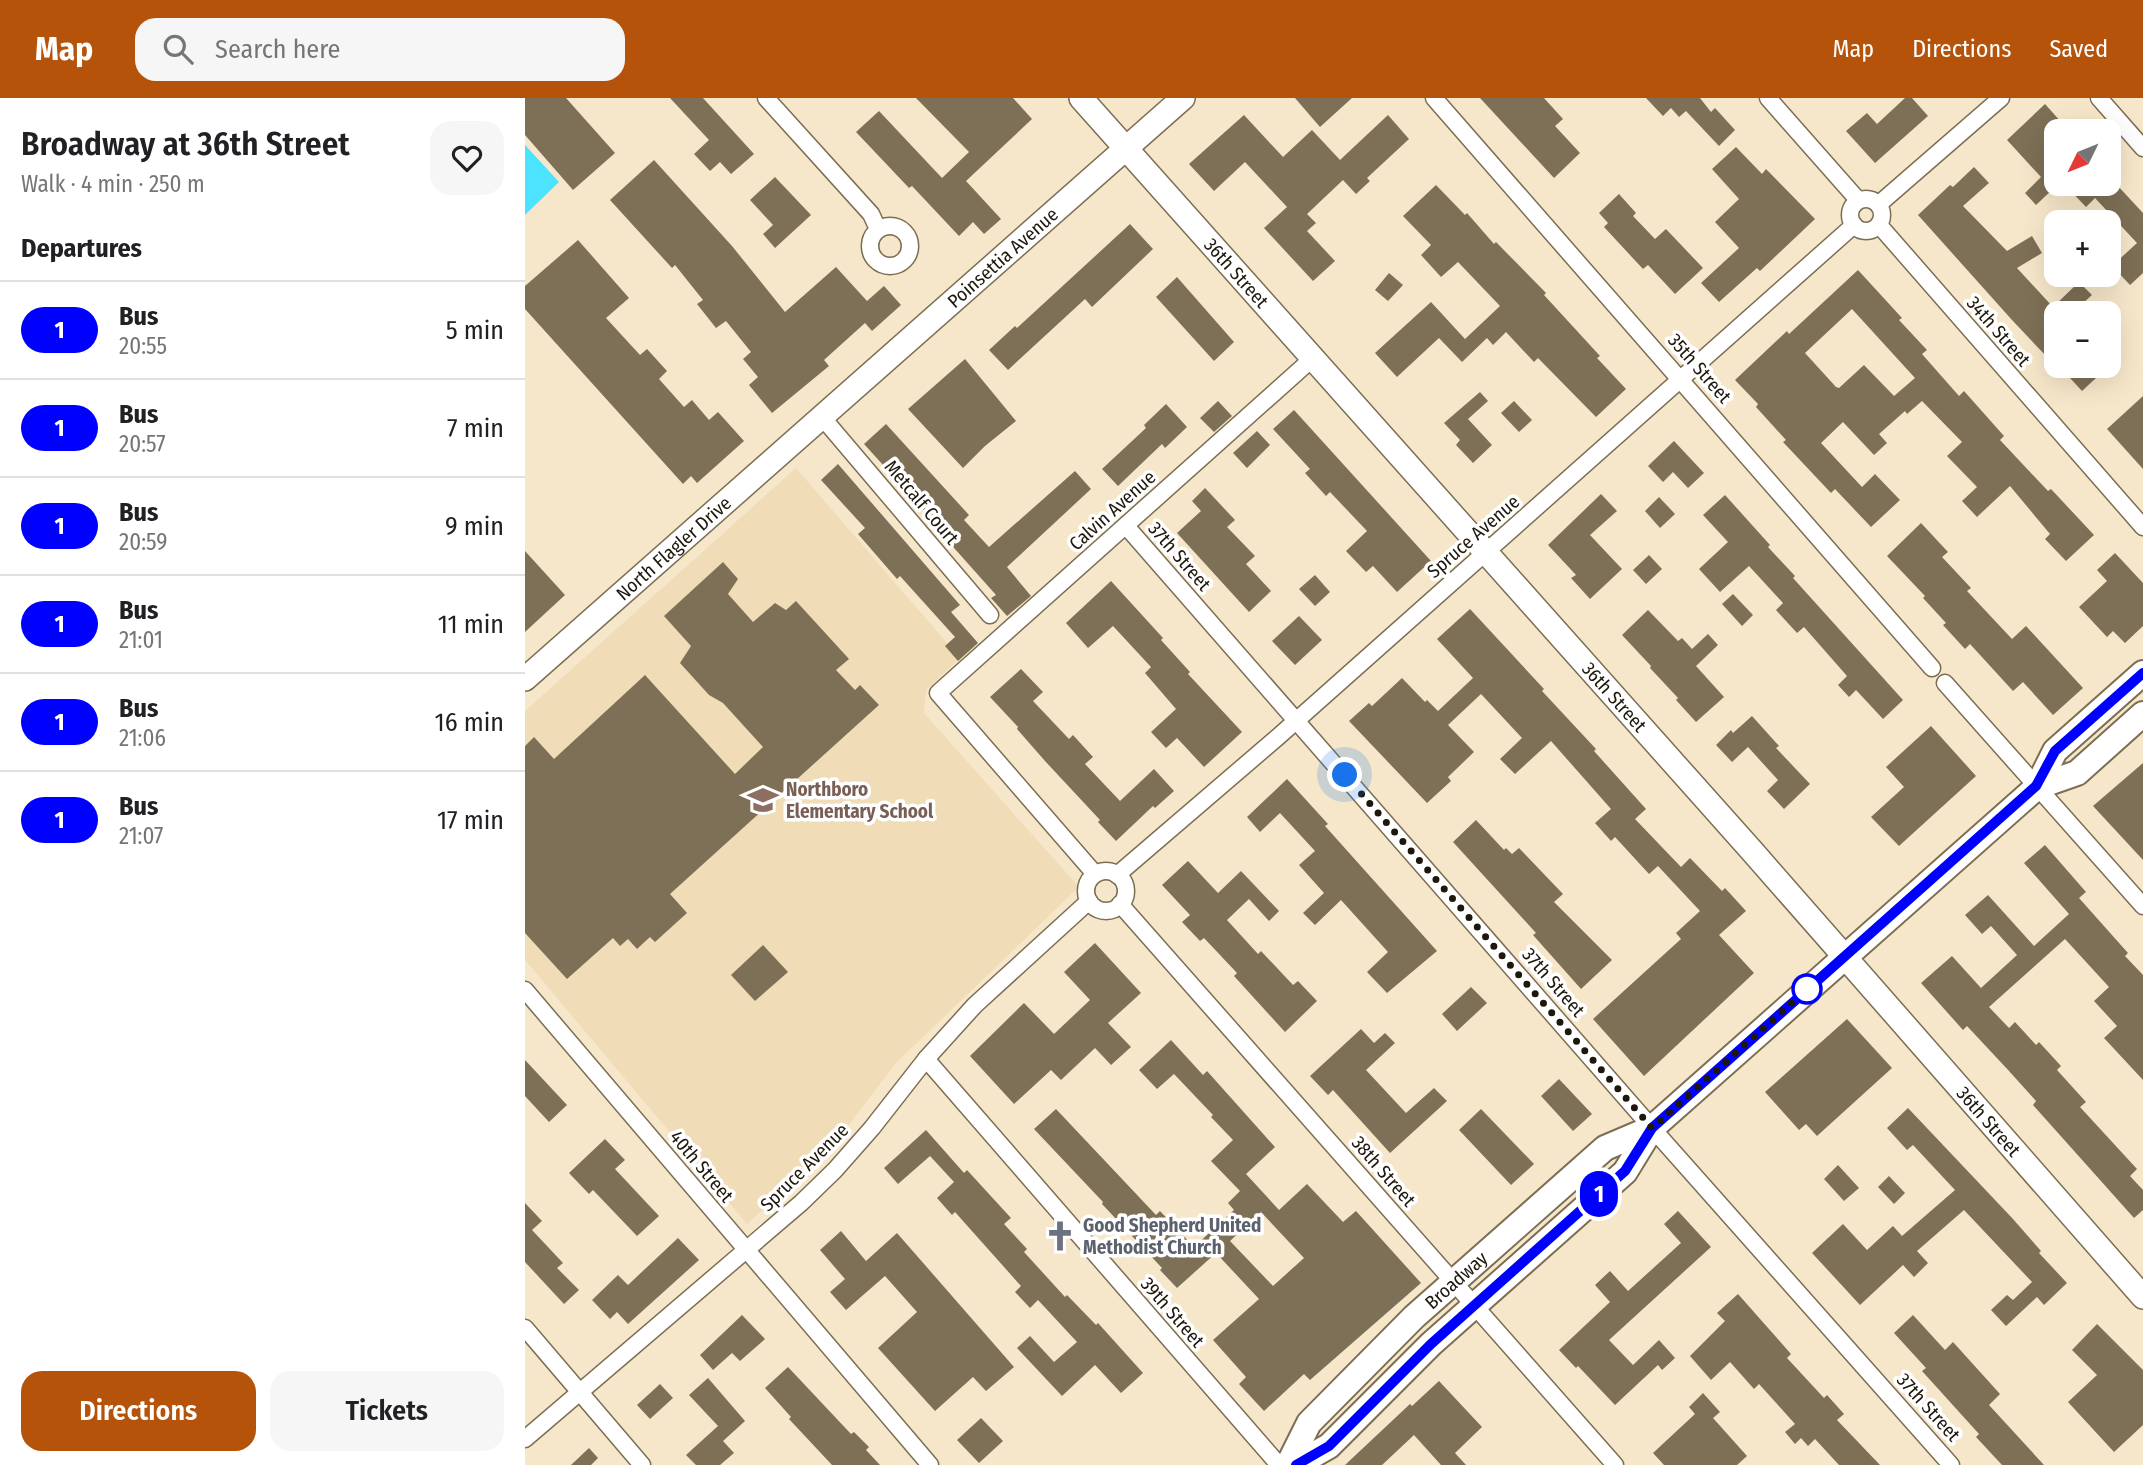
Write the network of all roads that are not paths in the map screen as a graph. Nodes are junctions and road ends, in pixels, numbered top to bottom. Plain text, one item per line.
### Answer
1 (766, 98) edge
2 (1081, 98) edge
3 (1183, 98) edge
4 (1434, 98) edge
5 (1768, 98) edge
6 (2001, 98) edge
7 (2099, 98) edge
8 (1126, 148) junction
9 (2143, 149) edge
10 (1858, 201) junction
11 (1879, 204) junction
12 (1854, 225) junction
13 (1879, 225) junction
14 (878, 229) dead end
15 (1313, 358) junction
16 (1682, 379) junction
17 (822, 417) junction
18 (1126, 526) junction
19 (2143, 527) edge
20 (1486, 553) junction
21 (990, 615) dead end
22 (1932, 668) dead end
23 (2143, 673) edge
24 (525, 679) edge
25 (1945, 683) dead end
26 (2143, 714) edge
27 (1297, 720) junction
28 (2036, 786) junction
29 (1095, 874) junction
30 (1117, 875) junction
31 (1089, 901) junction
32 (1120, 904) junction
33 (2143, 906) edge
34 (1844, 956) junction
35 (525, 990) edge
36 (926, 1059) junction
37 (1652, 1128) junction
38 (746, 1250) junction
39 (1453, 1281) junction
40 (2143, 1297) edge
41 (1474, 1305) junction
42 (525, 1328) edge
43 (580, 1392) junction
44 (525, 1439) edge
45 (642, 1465) edge
46 (930, 1465) edge
47 (1279, 1465) edge
48 (1288, 1465) edge
49 (1297, 1465) edge
50 (1615, 1465) edge
51 (1951, 1465) edge

1 - 14 street
2 - 8 street, 36th Street
3 - 8 street, Poinsettia Avenue
4 - 16 street, 35th Street
5 - 10 street
6 - 11 street
7 - 9 street
8 - 15 street, 36th Street
8 - 17 street, Poinsettia Avenue
10 - 11 street
10 - 12 street
11 - 13 street
12 - 13 street
12 - 16 street, Spruce Avenue
13 - 19 street, 34th Street
15 - 18 street, Calvin Avenue
15 - 20 street, 36th Street
16 - 20 street, Spruce Avenue
16 - 22 street, 35th Street
17 - 21 street, Metcalf Court
17 - 24 street, North Flagler Drive
18 - 27 street, 37th Street
18 - 29 street, Calvin Avenue
20 - 27 street, Spruce Avenue
20 - 34 street, 36th Street
23 - 28 main road, Broadway
25 - 28 street
26 - 28 main road, Broadway
27 - 30 street, Spruce Avenue
27 - 37 street, 37th Street
28 - 33 street
28 - 34 main road, Broadway
29 - 30 street
29 - 31 street
30 - 32 street
31 - 32 street
31 - 36 street, Spruce Avenue
32 - 39 street, 38th Street
34 - 37 main road, Broadway
34 - 40 street, 36th Street
35 - 38 street, 40th Street
36 - 38 street, Spruce Avenue
36 - 47 street, 39th Street
37 - 39 main road, Broadway
37 - 41 main road, Broadway
37 - 51 street, 37th Street
38 - 43 street, Spruce Avenue
38 - 46 street, 40th Street
39 - 41 street, 38th Street
39 - 48 main road, Broadway
41 - 49 main road, Broadway
41 - 50 street, 38th Street
42 - 43 street
43 - 44 street, Spruce Avenue
43 - 45 street

